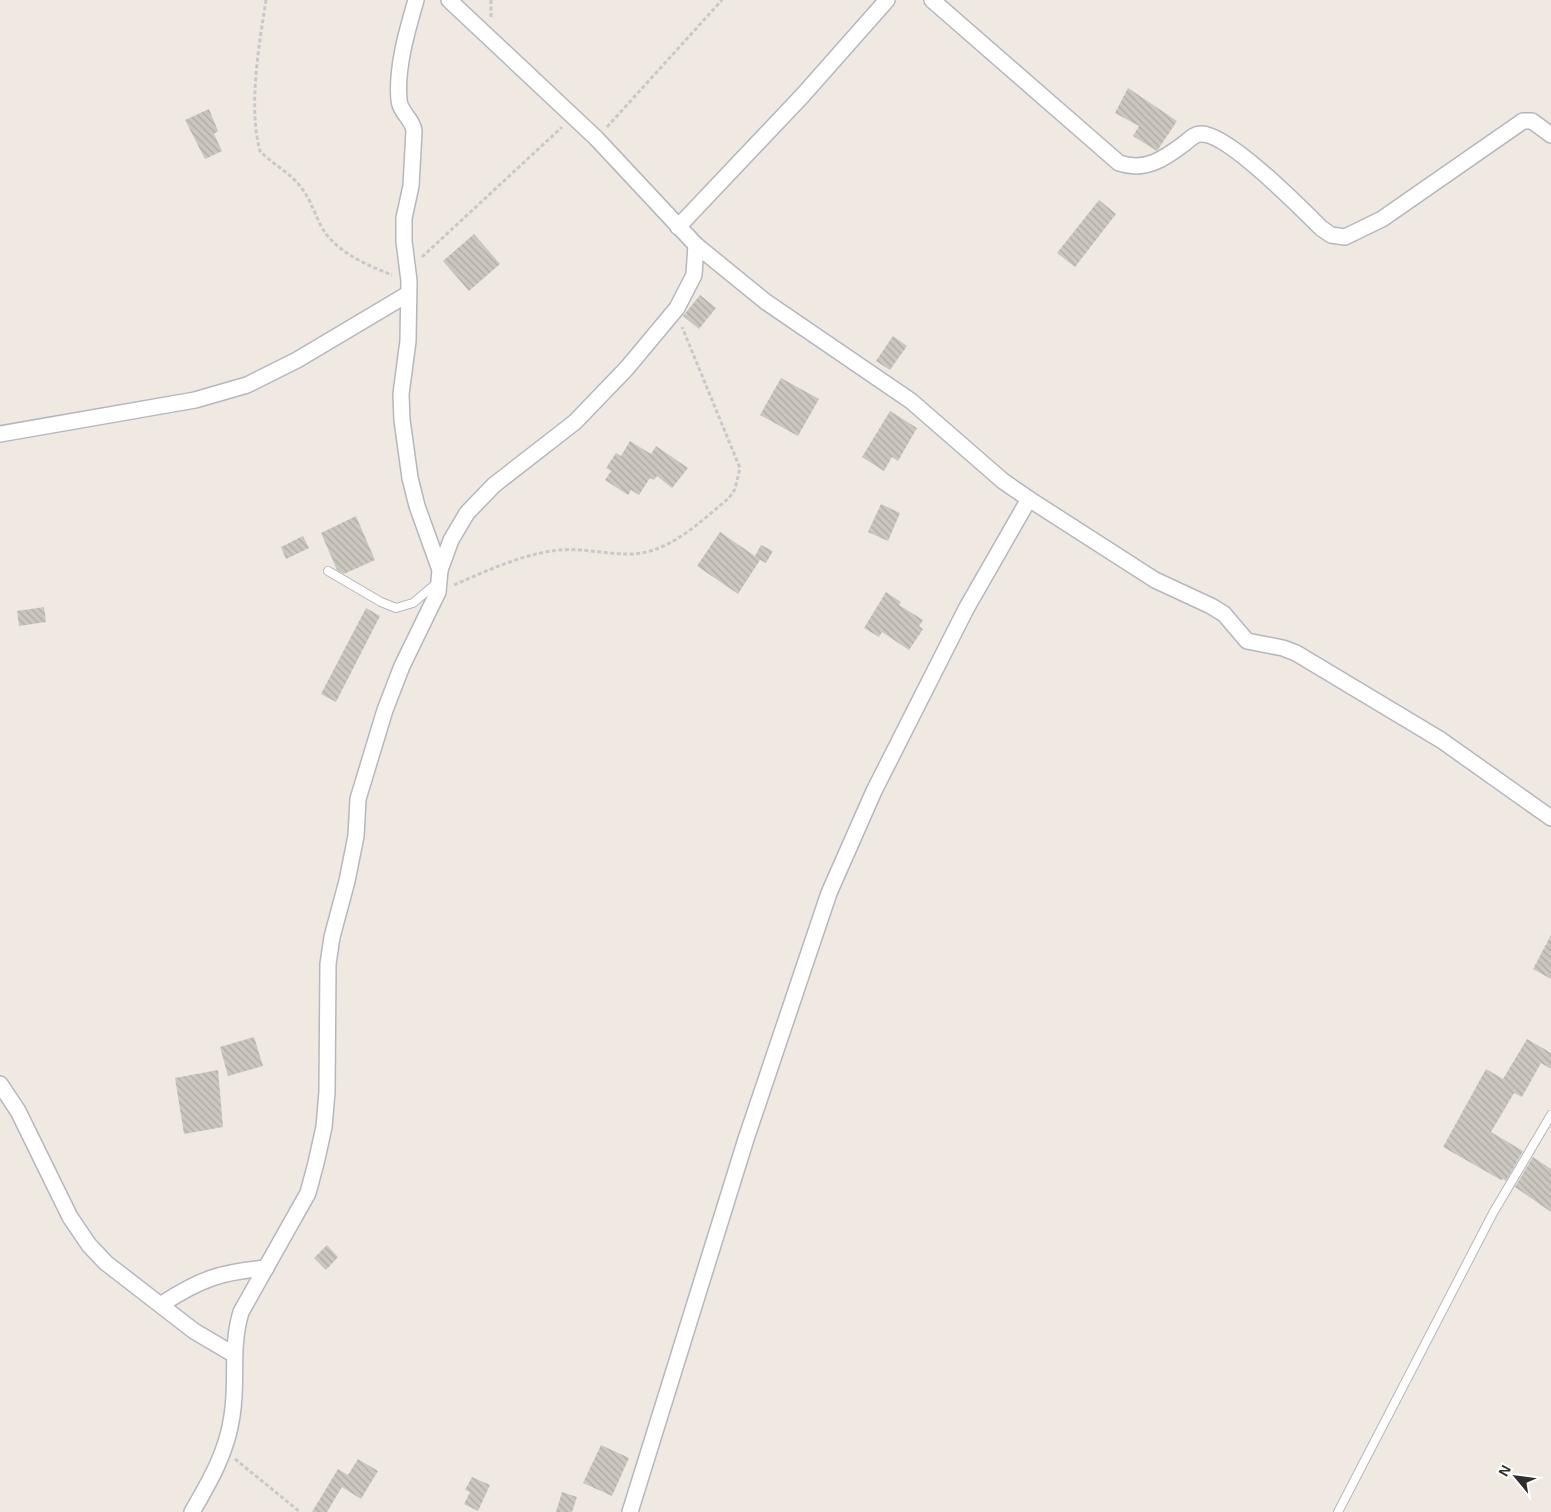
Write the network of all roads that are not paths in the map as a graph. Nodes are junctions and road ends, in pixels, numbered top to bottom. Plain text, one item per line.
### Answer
1 (416, 0) edge
2 (448, 0) edge
3 (887, 0) edge
4 (932, 0) edge
5 (1551, 136) edge
6 (678, 227) junction
7 (696, 245) junction
8 (408, 281) junction
9 (0, 434) edge
10 (1029, 499) junction
11 (328, 571) dead end
12 (439, 581) junction
13 (1551, 818) edge
14 (0, 1084) edge
15 (0, 1109) edge
16 (18, 1111) junction
17 (1551, 1115) edge
18 (266, 1268) junction
19 (162, 1304) junction
20 (233, 1354) junction
21 (192, 1512) edge
22 (630, 1512) edge
23 (1338, 1512) edge

1 - 8 street
2 - 6 street
3 - 6 street
4 - 5 street
6 - 7 street
7 - 10 street
7 - 12 street
8 - 9 street
8 - 12 street
10 - 13 street
10 - 22 street
11 - 12 lane
12 - 18 street
14 - 16 street
15 - 16 street
16 - 19 street
17 - 23 lane
18 - 19 street
18 - 20 street
19 - 20 street
20 - 21 street

